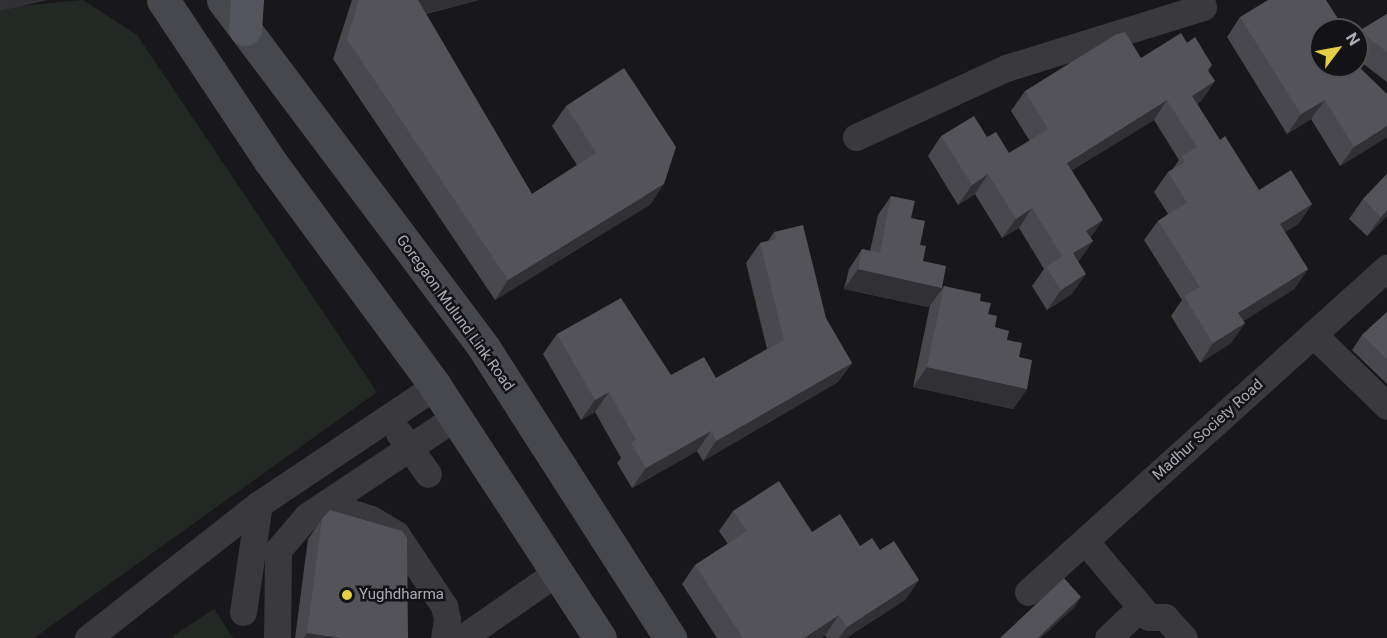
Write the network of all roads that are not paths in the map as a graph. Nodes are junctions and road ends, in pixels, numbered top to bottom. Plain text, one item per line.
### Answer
1 (163, 0) edge
2 (223, 0) edge
3 (1201, 0) edge
4 (246, 15) edge
5 (856, 137) dead end
6 (1387, 268) edge
7 (1313, 334) junction
8 (445, 402) junction
9 (1387, 406) edge
10 (400, 433) junction
11 (428, 474) dead end
12 (330, 494) junction
13 (259, 504) junction
14 (1085, 541) junction
15 (556, 573) junction
16 (1028, 592) dead end
17 (1140, 608) junction
18 (243, 612) dead end
19 (88, 638) edge
20 (278, 638) edge
21 (444, 638) edge
22 (462, 638) edge
23 (600, 638) edge
24 (670, 638) edge
25 (1108, 638) edge
26 (1184, 638) edge

1 - 8 main road
2 - 4 main road, Goregaon Mulund Link Road
3 - 5 street
4 - 24 main road, Goregaon Mulund Link Road
6 - 7 street, Madhur Society Road
7 - 9 street
7 - 14 street, Madhur Society Road
8 - 10 street
8 - 10 street
8 - 15 main road
10 - 11 street
10 - 12 street
10 - 13 street
12 - 20 street
12 - 21 street
13 - 18 street
13 - 19 street
14 - 16 street, Madhur Society Road
14 - 17 street
15 - 22 street
15 - 23 main road
17 - 25 street
17 - 26 street

